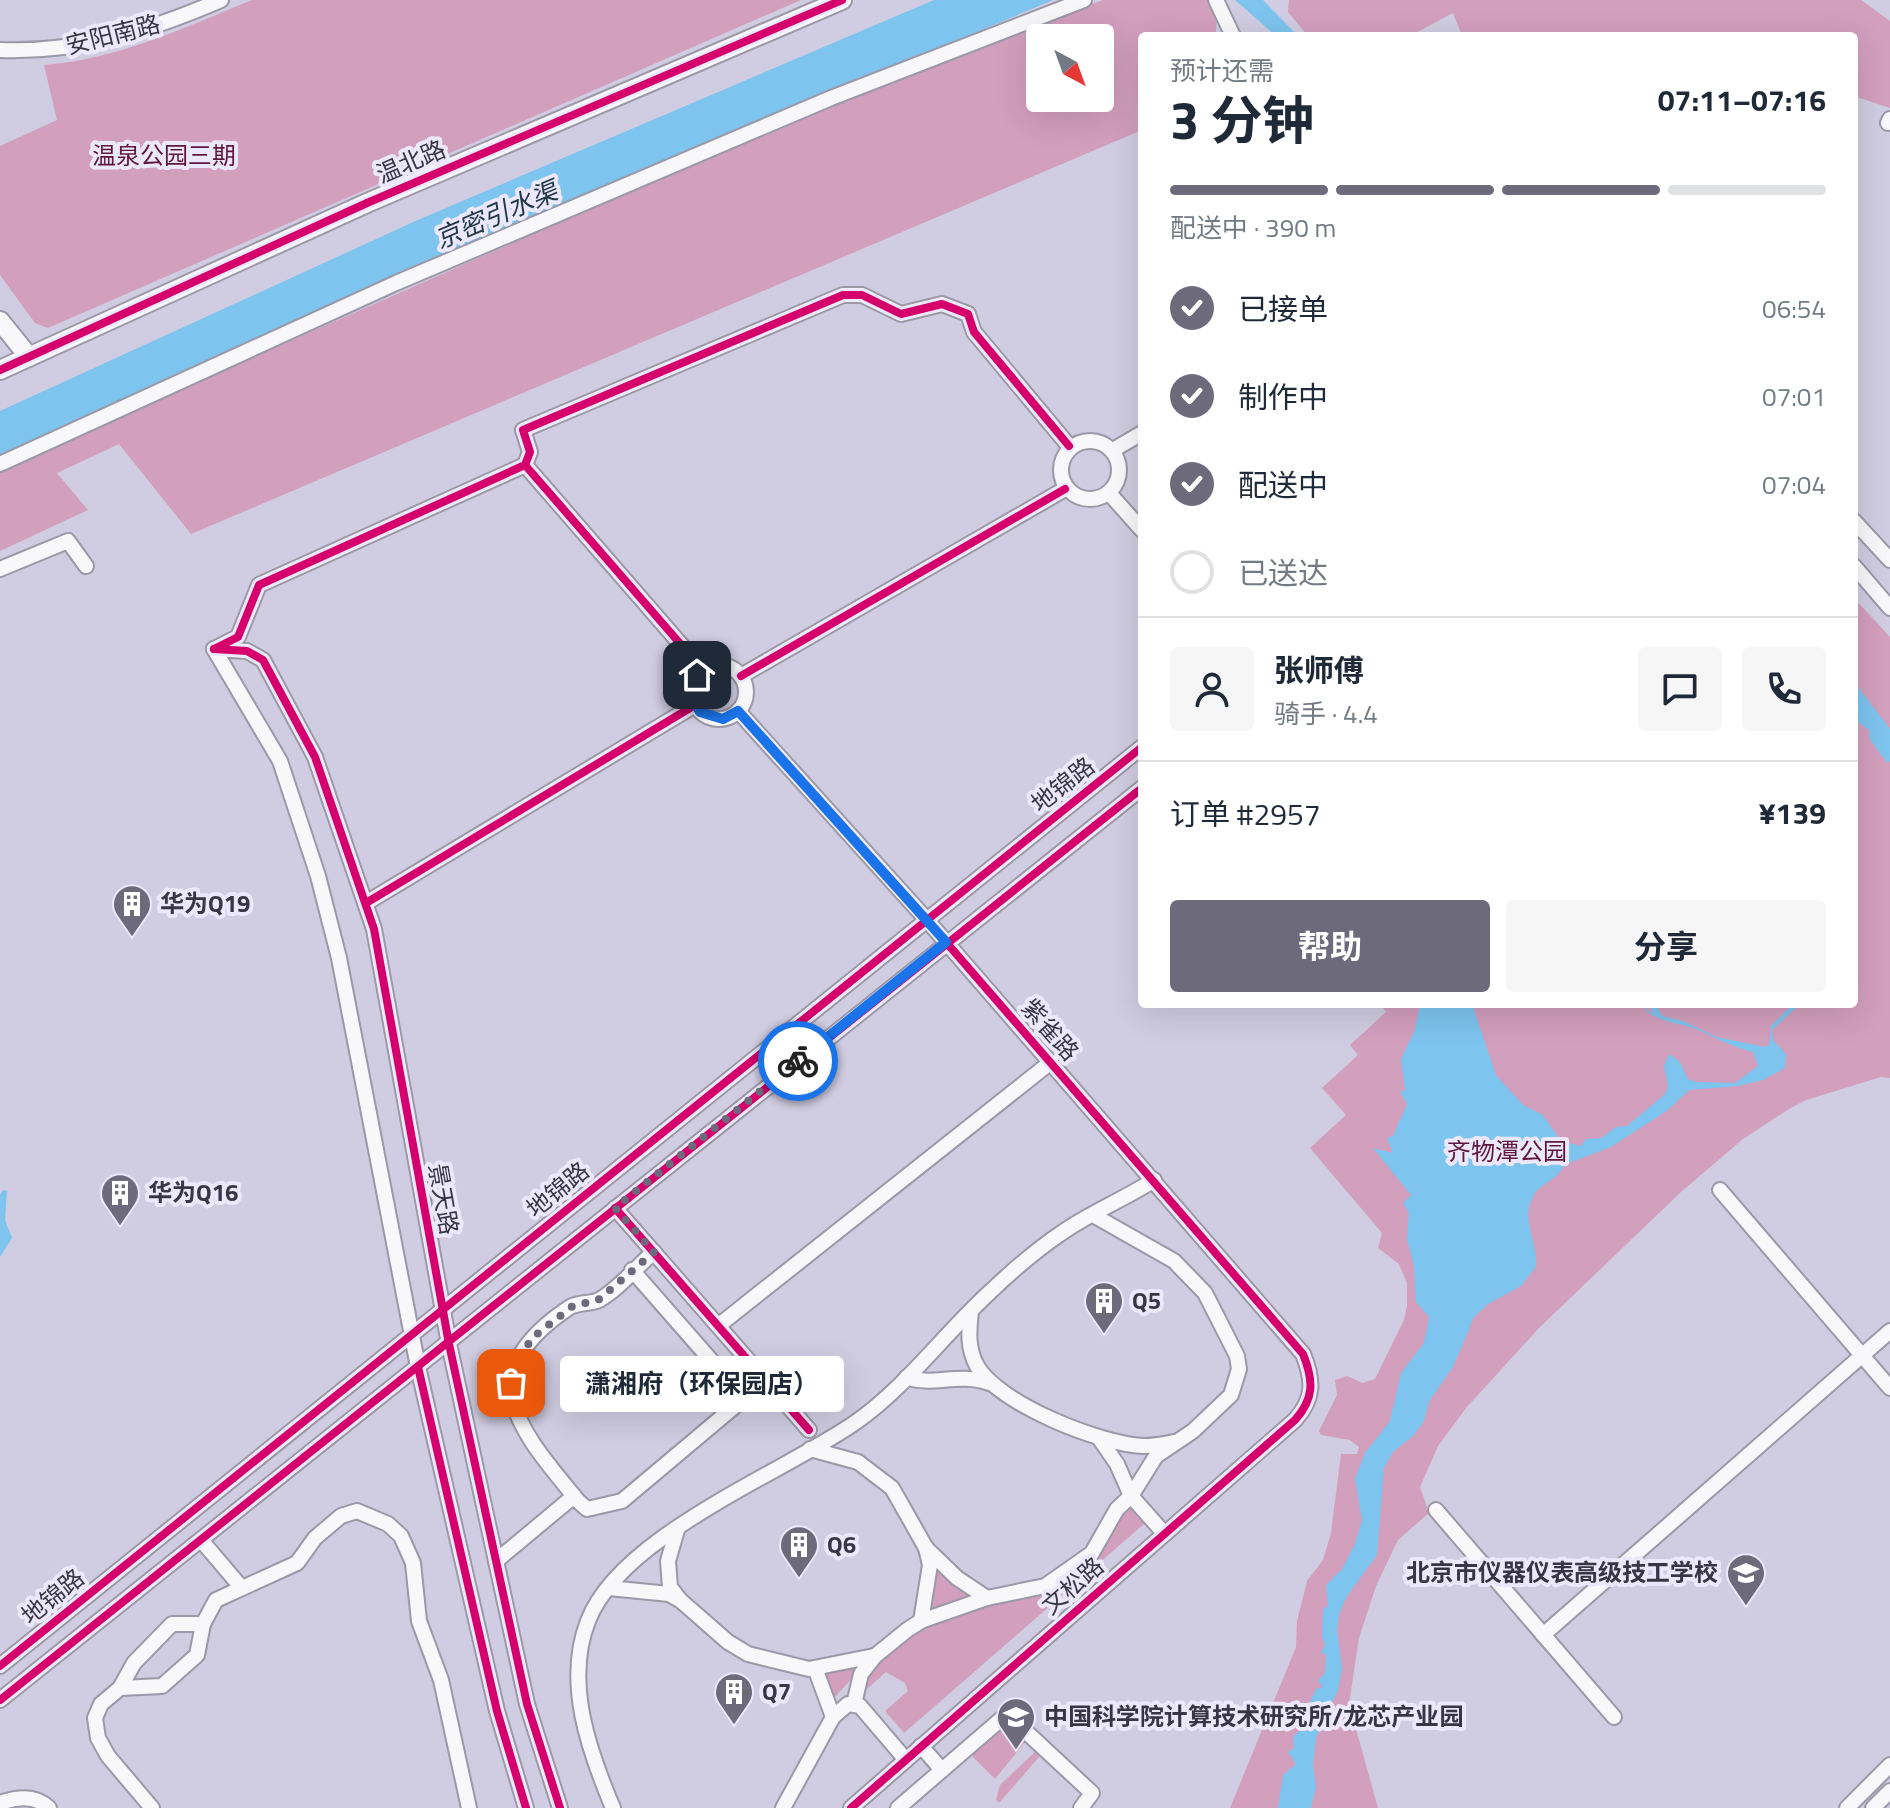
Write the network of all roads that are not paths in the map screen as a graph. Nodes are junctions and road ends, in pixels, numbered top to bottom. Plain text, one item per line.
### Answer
1 (221, 0) edge
2 (842, 0) edge
3 (1084, 0) edge
4 (1216, 0) edge
5 (1231, 32) edge
6 (0, 50) edge
7 (0, 321) edge
8 (29, 357) junction
9 (1, 367) edge
10 (1138, 435) edge
11 (1069, 446) junction
12 (1113, 450) junction
13 (0, 464) edge
14 (525, 465) junction
15 (1065, 489) junction
16 (1109, 493) junction
17 (1858, 525) edge
18 (1138, 526) edge
19 (1890, 560) edge
20 (86, 566) dead end
21 (0, 569) edge
22 (1858, 571) edge
23 (1890, 608) edge
24 (214, 649) junction
25 (703, 670) junction
26 (741, 676) junction
27 (695, 705) junction
28 (738, 711) junction
29 (1138, 750) edge
30 (1138, 791) edge
31 (366, 903) junction
32 (926, 919) junction
33 (946, 942) junction
34 (1051, 1062) junction
35 (1154, 1180) junction
36 (1720, 1190) dead end
37 (615, 1208) junction
38 (1093, 1215) junction
39 (654, 1252) junction
40 (632, 1270) junction
41 (442, 1308) junction
42 (971, 1311) junction
43 (718, 1326) junction
44 (1890, 1331) edge
45 (412, 1333) junction
46 (449, 1344) junction
47 (1862, 1356) junction
48 (418, 1367) junction
49 (907, 1377) junction
50 (766, 1380) junction
51 (997, 1386) junction
52 (1890, 1388) edge
53 (1312, 1389) joint
54 (744, 1398) junction
55 (809, 1430) dead end
56 (1099, 1438) junction
57 (1175, 1442) junction
58 (810, 1449) junction
59 (574, 1496) junction
60 (1131, 1496) junction
61 (1436, 1510) dead end
62 (677, 1530) junction
63 (1164, 1533) junction
64 (201, 1540) junction
65 (926, 1548) junction
66 (496, 1561) junction
67 (241, 1587) junction
68 (609, 1588) junction
69 (987, 1598) junction
70 (680, 1600) junction
71 (921, 1621) junction
72 (203, 1624) junction
73 (1543, 1635) junction
74 (875, 1656) junction
75 (0, 1666) edge
76 (815, 1668) junction
77 (120, 1688) junction
78 (0, 1700) edge
79 (854, 1704) junction
80 (833, 1717) junction
81 (1614, 1717) dead end
82 (921, 1746) junction
83 (906, 1760) junction
84 (1890, 1765) edge
85 (942, 1770) junction
86 (1890, 1791) edge
87 (0, 1803) edge
88 (49, 1808) edge
89 (152, 1808) edge
90 (469, 1808) edge
91 (526, 1808) edge
92 (560, 1808) edge
93 (613, 1808) edge
94 (783, 1808) edge
95 (851, 1808) edge
96 (898, 1808) edge
97 (1081, 1808) edge
98 (1847, 1808) edge
99 (1873, 1808) edge

1 - 6 street, 安阳南路
2 - 8 main road, 温北路
3 - 13 street
4 - 5 street
7 - 8 main road
8 - 9 main road, 温北路
10 - 12 street
11 - 12 street
11 - 14 street
11 - 15 street
12 - 16 street
14 - 24 street
14 - 25 street
15 - 16 street
15 - 26 street
16 - 18 street
17 - 19 street
20 - 21 street
22 - 23 street
24 - 31 street, 景天路
24 - 45 street
25 - 26 street
25 - 27 street
26 - 28 street
27 - 28 street
27 - 31 street
28 - 32 street, 紫雀路
29 - 32 street, 地锦路
30 - 33 street, 地锦路
31 - 41 street, 景天路
32 - 33 street, 紫雀路
32 - 41 street, 地锦路
33 - 34 street, 紫雀路
33 - 37 street, 地锦路
34 - 35 street, 紫雀路
34 - 43 street
35 - 38 street
35 - 53 street, 紫雀路
36 - 47 street
37 - 39 street
37 - 46 street, 地锦路
38 - 42 street
38 - 57 street
39 - 40 street
39 - 43 street
40 - 54 street
40 - 59 street
41 - 45 street, 地锦路
41 - 46 street, 景天路
42 - 49 street
42 - 51 street
43 - 50 street
44 - 47 street
45 - 48 street
45 - 75 street, 地锦路
46 - 48 street, 地锦路
46 - 66 street, 景天路
47 - 52 street
47 - 73 street
48 - 64 street, 地锦路
48 - 91 street
49 - 51 street
49 - 58 street
50 - 54 street
50 - 55 street
51 - 56 street
53 - 63 street, 文松路
54 - 59 street
56 - 57 street
56 - 60 street
57 - 60 street
58 - 62 street
58 - 65 street
59 - 66 street
60 - 63 street
60 - 69 street
61 - 73 street
62 - 68 street
62 - 70 street
63 - 82 street, 文松路
64 - 67 street
64 - 78 street, 地锦路
65 - 69 street
65 - 71 street
66 - 92 street, 景天路
67 - 72 street
67 - 90 street
68 - 70 street
68 - 93 street
69 - 71 street
70 - 76 street
71 - 74 street
72 - 77 street
72 - 77 street
73 - 81 street
74 - 76 street
74 - 79 street
76 - 80 street
77 - 89 street
79 - 80 street
79 - 83 street
80 - 94 street
82 - 83 street, 文松路
82 - 85 street
83 - 95 street, 文松路
84 - 98 street
85 - 96 street
85 - 97 street
86 - 99 street
87 - 88 street

